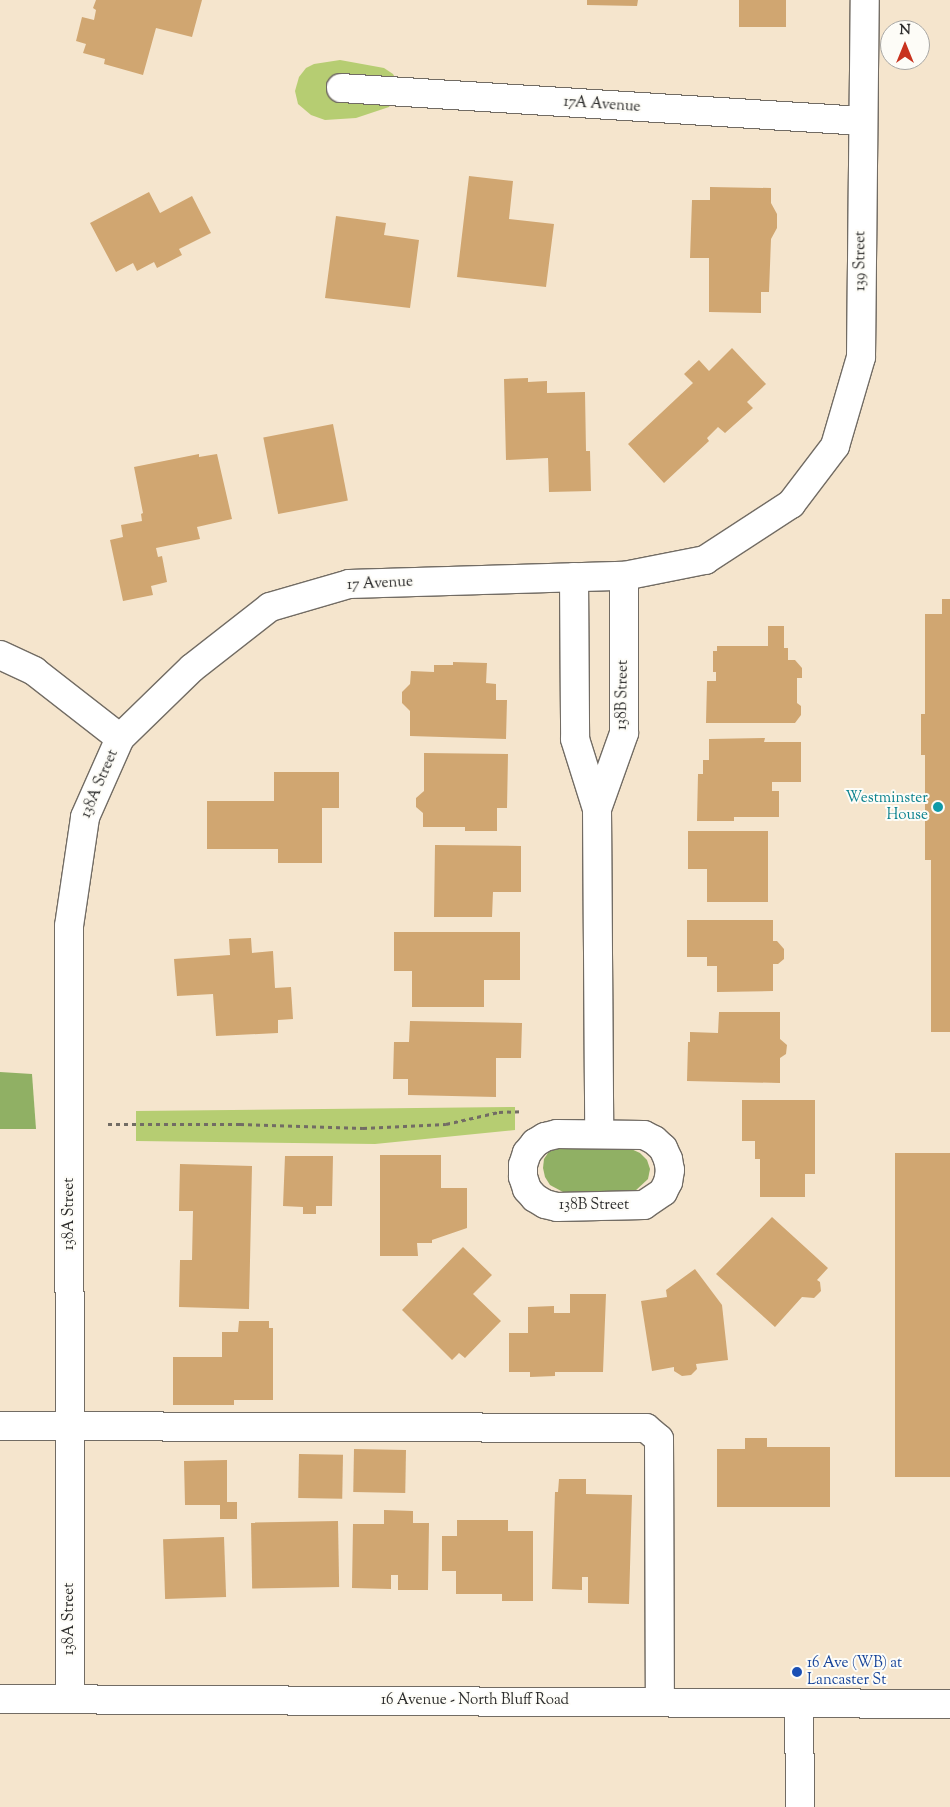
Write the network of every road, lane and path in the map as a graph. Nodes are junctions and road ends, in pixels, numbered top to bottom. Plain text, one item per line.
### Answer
1 (864, 0) edge
2 (341, 88) dead end
3 (863, 121) junction
4 (791, 504) joint
5 (624, 576) junction
6 (574, 577) junction
7 (0, 655) edge
8 (120, 738) junction
9 (597, 809) junction
10 (530, 1112) dead end
11 (108, 1124) dead end
12 (598, 1134) junction
13 (0, 1426) edge
14 (71, 1426) junction
15 (0, 1699) edge
16 (70, 1699) junction
17 (660, 1702) junction
18 (799, 1704) junction
19 (950, 1704) edge
20 (800, 1807) edge

1 - 3 street, 139 Street
2 - 3 street, 17A Avenue
3 - 4 street, 139 Street
4 - 5 street, 17 Avenue
5 - 6 street, 17 Avenue
5 - 9 street, 138B Street
6 - 8 street, 17 Avenue
6 - 9 street, 138B Street
7 - 8 street
8 - 14 street, 138A Street
9 - 12 street, 138B Street
10 - 11 path
12 - 12 street, 138B Street
13 - 14 street
14 - 16 street, 138A Street
14 - 17 street
15 - 16 street, 16 Avenue - North Bluff Road
16 - 17 street, 16 Avenue - North Bluff Road
17 - 18 street, 16 Avenue - North Bluff Road
18 - 19 street, 16 Avenue - North Bluff Road
18 - 20 street

